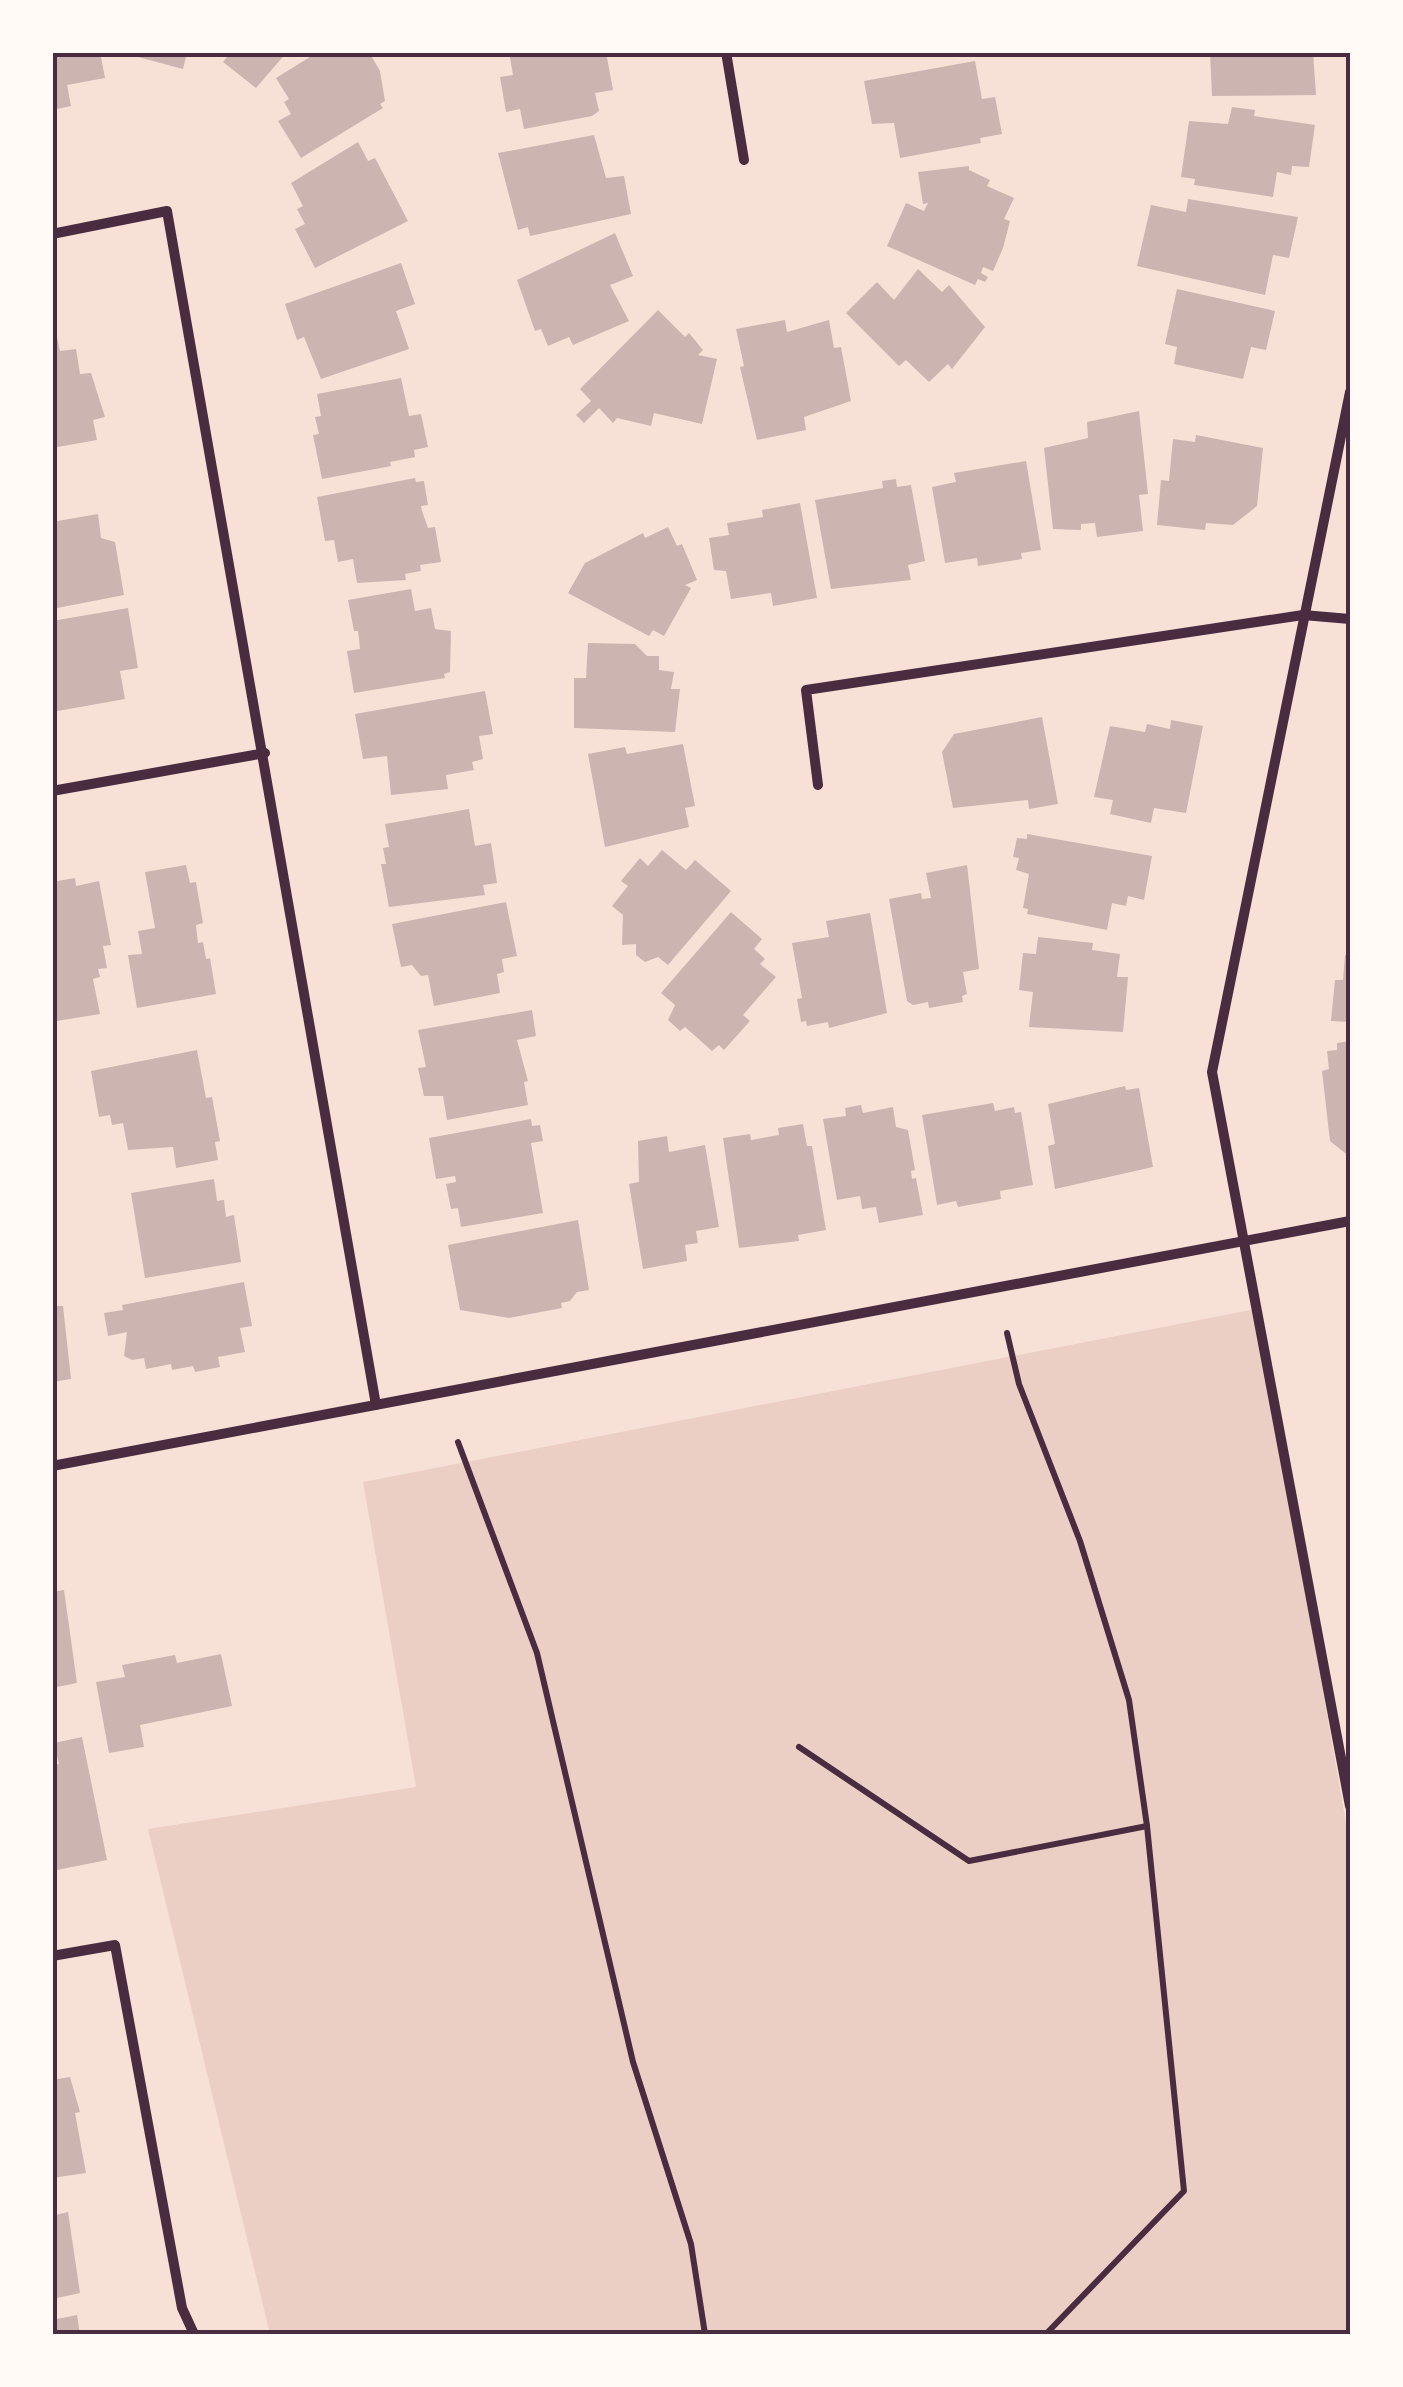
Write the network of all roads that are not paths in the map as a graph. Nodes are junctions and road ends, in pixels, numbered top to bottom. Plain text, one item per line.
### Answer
1 (726, 52) edge
2 (744, 160) dead end
3 (52, 234) edge
4 (1350, 392) edge
5 (1303, 615) junction
6 (1350, 619) edge
7 (265, 754) junction
8 (818, 785) dead end
9 (52, 790) edge
10 (1350, 1222) edge
11 (1242, 1242) junction
12 (376, 1405) junction
13 (52, 1466) edge
14 (1350, 1806) edge
15 (52, 1956) edge
16 (194, 2334) edge

1 - 2 street
3 - 7 street
4 - 5 street
5 - 6 street
5 - 8 street
5 - 11 street
7 - 9 street
7 - 12 street
10 - 11 street
11 - 12 street
11 - 14 street
12 - 13 street
15 - 16 street

